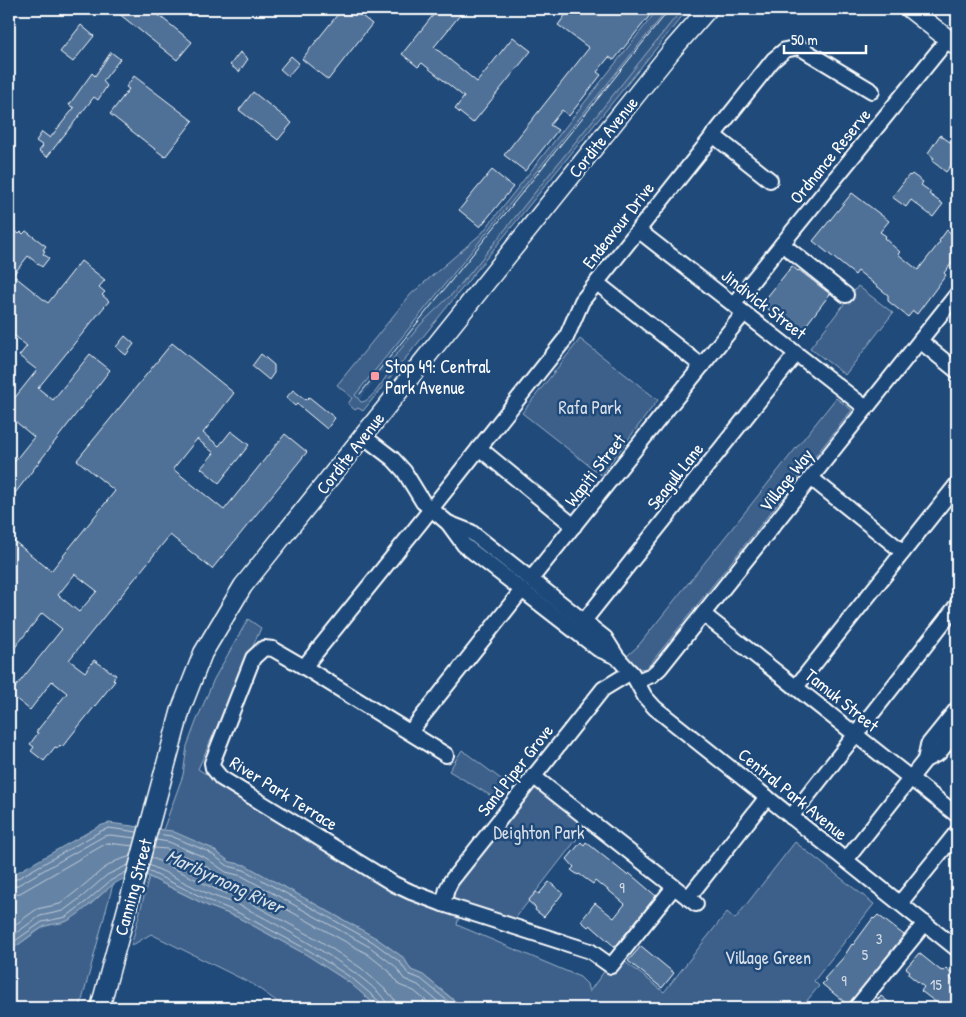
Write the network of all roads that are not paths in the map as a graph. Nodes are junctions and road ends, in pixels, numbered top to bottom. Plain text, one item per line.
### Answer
1 (701, 9) edge
2 (708, 9) edge
3 (910, 9) edge
4 (953, 43) edge
5 (673, 49) junction
6 (872, 91) dead end
7 (713, 135) junction
8 (770, 180) dead end
9 (638, 230) junction
10 (782, 244) junction
11 (597, 282) junction
12 (957, 294) edge
13 (846, 295) dead end
14 (740, 296) dead end
15 (744, 313) junction
16 (920, 341) junction
17 (796, 354) junction
18 (702, 366) junction
19 (957, 371) edge
20 (866, 408) junction
21 (363, 436) junction
22 (479, 448) junction
23 (811, 478) junction
24 (957, 484) edge
25 (431, 509) junction
26 (448, 523) junction
27 (574, 526) junction
28 (903, 552) junction
29 (532, 579) junction
30 (522, 590) junction
31 (957, 605) edge
32 (703, 614) junction
33 (584, 621) junction
34 (617, 657) junction
35 (304, 667) junction
36 (634, 677) junction
37 (796, 687) junction
38 (957, 709) edge
39 (957, 730) edge
40 (410, 732) junction
41 (855, 734) junction
42 (446, 755) dead end
43 (925, 760) junction
44 (165, 765) joint
45 (533, 776) junction
46 (910, 778) junction
47 (767, 797) junction
48 (957, 815) edge
49 (791, 817) junction
50 (957, 832) edge
51 (846, 860) junction
52 (674, 887) junction
53 (900, 903) junction
54 (443, 904) junction
55 (925, 923) junction
56 (957, 949) edge
57 (100, 1008) edge
58 (856, 1008) edge

1 - 5 main road, Cordite Avenue
2 - 5 main road, Cordite Avenue
3 - 4 main road
4 - 10 street, Ordnance Reserve
5 - 21 main road, Cordite Avenue
6 - 7 street, Endeavour Drive
7 - 8 street
7 - 9 street, Endeavour Drive
9 - 11 street, Endeavour Drive
9 - 15 street, Jindivick Street
10 - 13 street
10 - 14 street, Ordnance Reserve
11 - 18 street
11 - 22 street, Endeavour Drive
12 - 16 street, Village Way
15 - 17 street, Jindivick Street
15 - 18 street, Wapiti Street
16 - 19 street
16 - 20 street, Village Way
17 - 20 street, Jindivick Street
17 - 33 street, Seagull Lane
18 - 27 street, Wapiti Street
20 - 23 street, Village Way
21 - 25 street, Central Park Avenue
21 - 44 main road, Cordite Avenue
22 - 25 street, Endeavour Drive
22 - 27 street
23 - 28 street
23 - 32 street, Village Way
24 - 28 street
25 - 26 street, Central Park Avenue
25 - 35 street, Endeavour Drive
26 - 29 street, Central Park Avenue
26 - 30 street, Central Park Avenue
27 - 29 street, Wapiti Street
28 - 37 street
29 - 33 street, Central Park Avenue
30 - 34 street, Central Park Avenue
30 - 40 street
31 - 41 street
32 - 36 street, Village Way
32 - 37 street, Tamuk Street
33 - 34 street, Central Park Avenue
34 - 36 street, Central Park Avenue
35 - 40 street, River Park Terrace
35 - 54 street, River Park Terrace
36 - 45 street, Sand Piper Grove
36 - 47 street, Central Park Avenue
37 - 41 street, Tamuk Street
38 - 43 street
39 - 43 street
40 - 42 street, River Park Terrace
41 - 46 street, Tamuk Street
41 - 49 street
43 - 46 street
44 - 57 main road, Canning Street
45 - 52 street
45 - 54 street, Sand Piper Grove
46 - 48 street, Tamuk Street
46 - 51 street
47 - 49 street, Central Park Avenue
47 - 52 street
49 - 51 street, Central Park Avenue
50 - 53 street
51 - 53 street, Central Park Avenue
52 - 54 street, River Park Terrace
53 - 55 street, Central Park Avenue
55 - 56 street, Central Park Avenue
55 - 58 street

